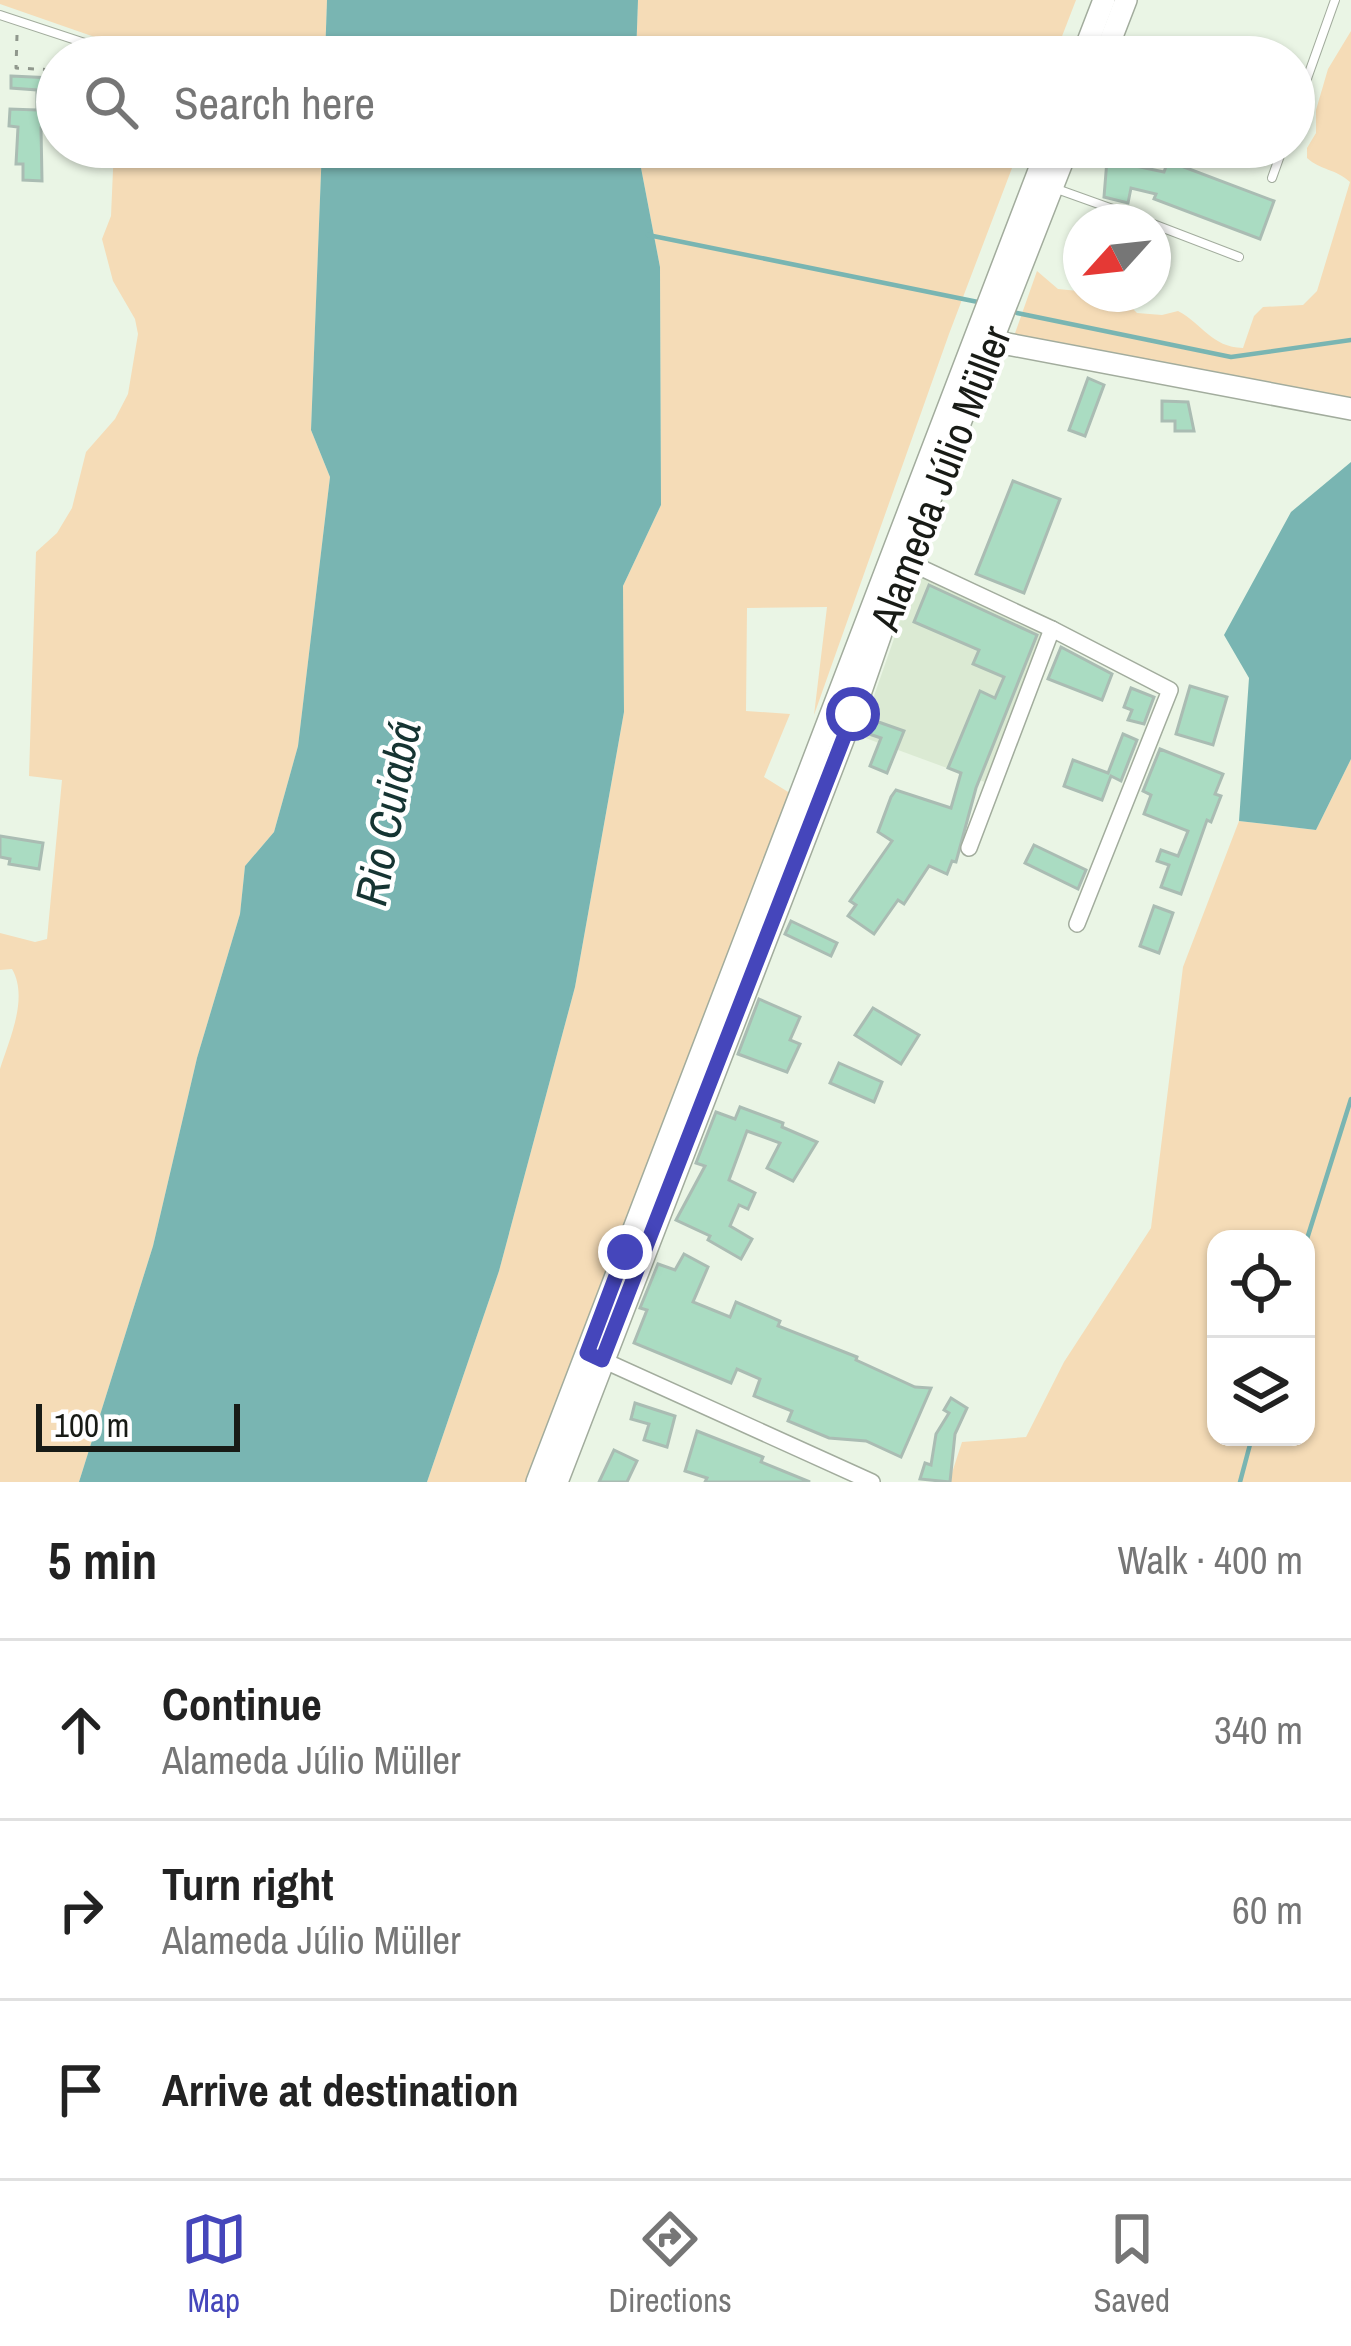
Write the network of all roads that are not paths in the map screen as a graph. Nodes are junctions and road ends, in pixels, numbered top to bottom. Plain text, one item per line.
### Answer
1 (1105, 0) edge
2 (1126, 0) edge
3 (1335, 0) edge
4 (0, 15) edge
5 (64, 36) edge
6 (1090, 36) edge
7 (1112, 36) edge
8 (1315, 57) edge
9 (1045, 168) edge
10 (1054, 168) edge
11 (1276, 168) edge
12 (1272, 178) dead end
13 (1043, 184) junction
14 (1098, 204) edge
15 (1171, 231) edge
16 (1239, 257) dead end
17 (983, 340) junction
18 (1351, 409) edge
19 (899, 558) junction
20 (1052, 629) junction
21 (969, 848) dead end
22 (1077, 924) dead end
23 (595, 1356) junction
24 (537, 1482) edge
25 (557, 1482) edge
26 (872, 1482) edge

1 - 6 main road
2 - 7 main road
3 - 8 lane
4 - 5 lane
9 - 13 main road, Alameda Júlio Müller
10 - 13 main road, Alameda Júlio Müller
11 - 12 lane
13 - 14 lane
13 - 17 main road, Alameda Júlio Müller
15 - 16 lane
17 - 18 main road
17 - 19 main road, Alameda Júlio Müller
19 - 20 street
19 - 23 main road, Alameda Júlio Müller
20 - 21 street
20 - 22 street
23 - 24 main road, Alameda Júlio Müller
23 - 25 main road, Alameda Júlio Müller
23 - 26 street

